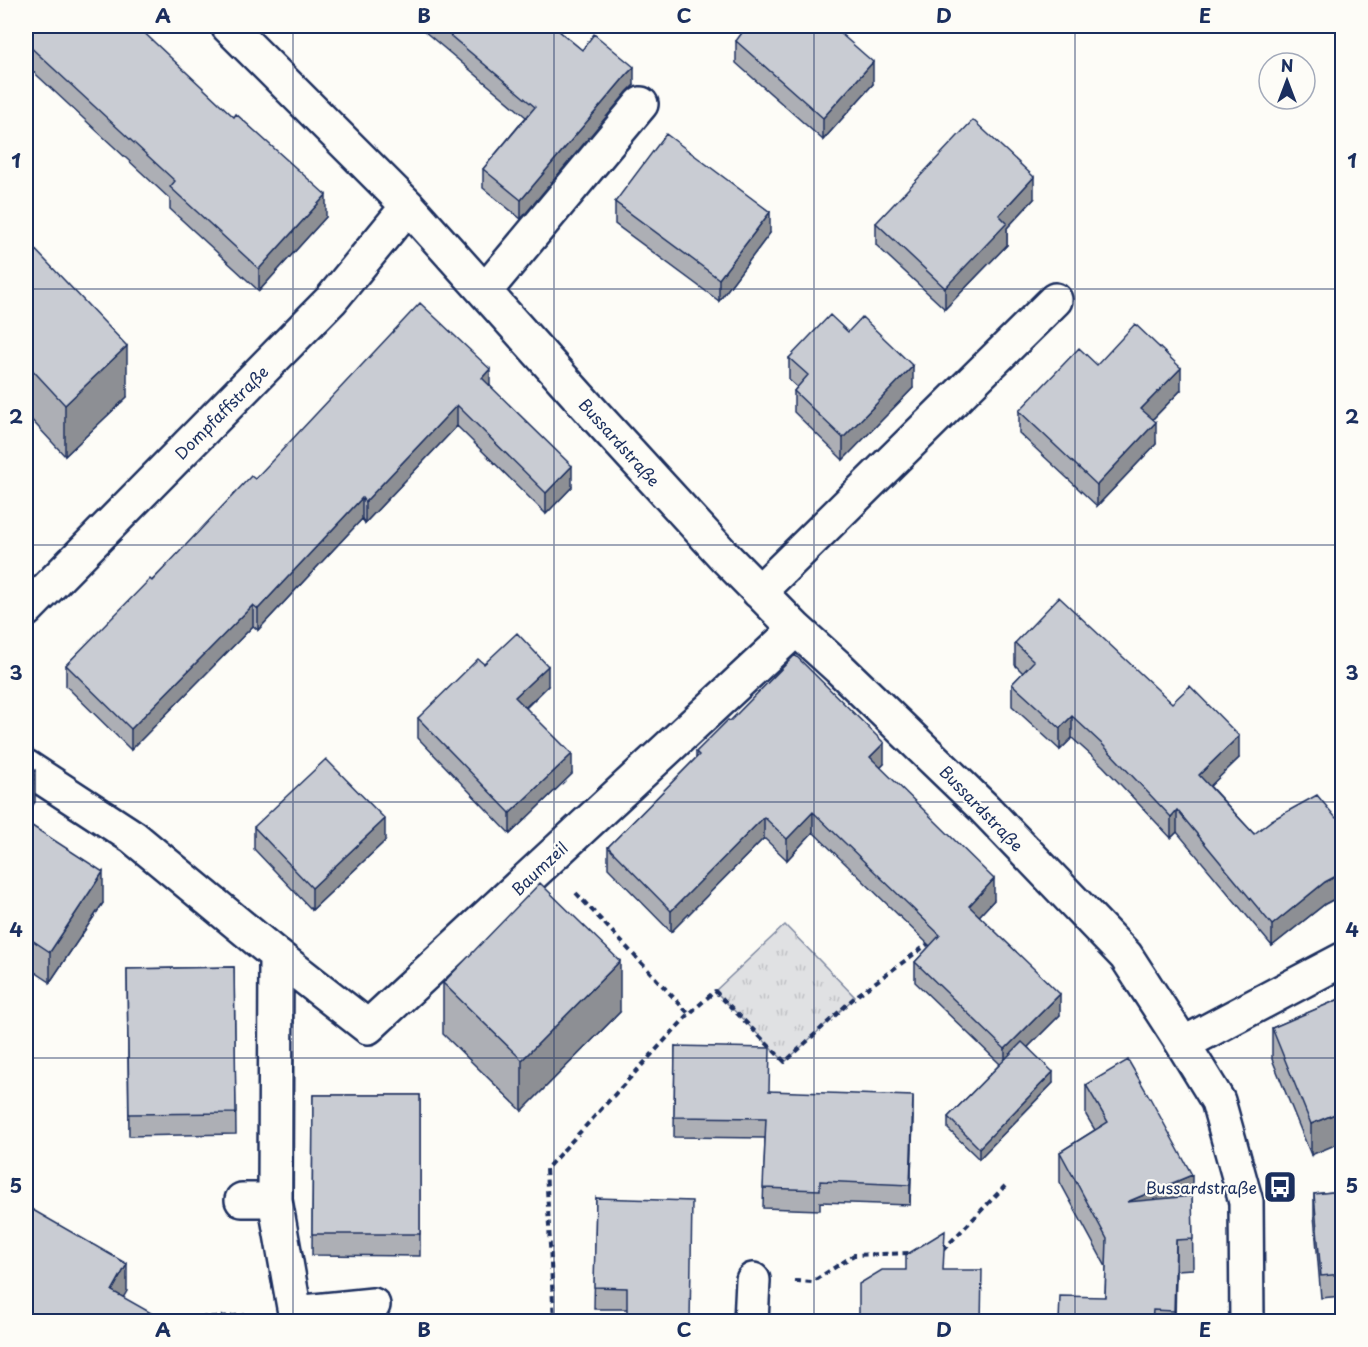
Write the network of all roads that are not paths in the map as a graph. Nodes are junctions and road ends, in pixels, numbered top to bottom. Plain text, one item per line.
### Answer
1 (228, 26) edge
2 (641, 104) dead end
3 (408, 206) junction
4 (485, 291) junction
5 (1055, 300) dead end
6 (759, 591) junction
7 (26, 610) edge
8 (796, 629) junction
9 (26, 767) edge
10 (276, 955) junction
11 (1342, 960) edge
12 (1183, 1044) junction
13 (242, 1200) dead end
14 (275, 1200) junction
15 (753, 1280) road end
16 (373, 1305) dead end
17 (300, 1317) edge
18 (751, 1322) edge
19 (1248, 1322) edge

1 - 3 street, Bussardstraße
2 - 4 street
3 - 4 street, Bussardstraße
3 - 7 street, Dompfaffstraße
4 - 6 street, Bussardstraße
5 - 6 street
6 - 8 street, Bussardstraße
8 - 10 street, Baumzeil
8 - 12 street, Bussardstraße
9 - 10 street, Baumzeil
10 - 14 street
11 - 12 street
12 - 19 street, Bussardstraße
13 - 14 street
14 - 17 street
15 - 18 street
16 - 17 street

